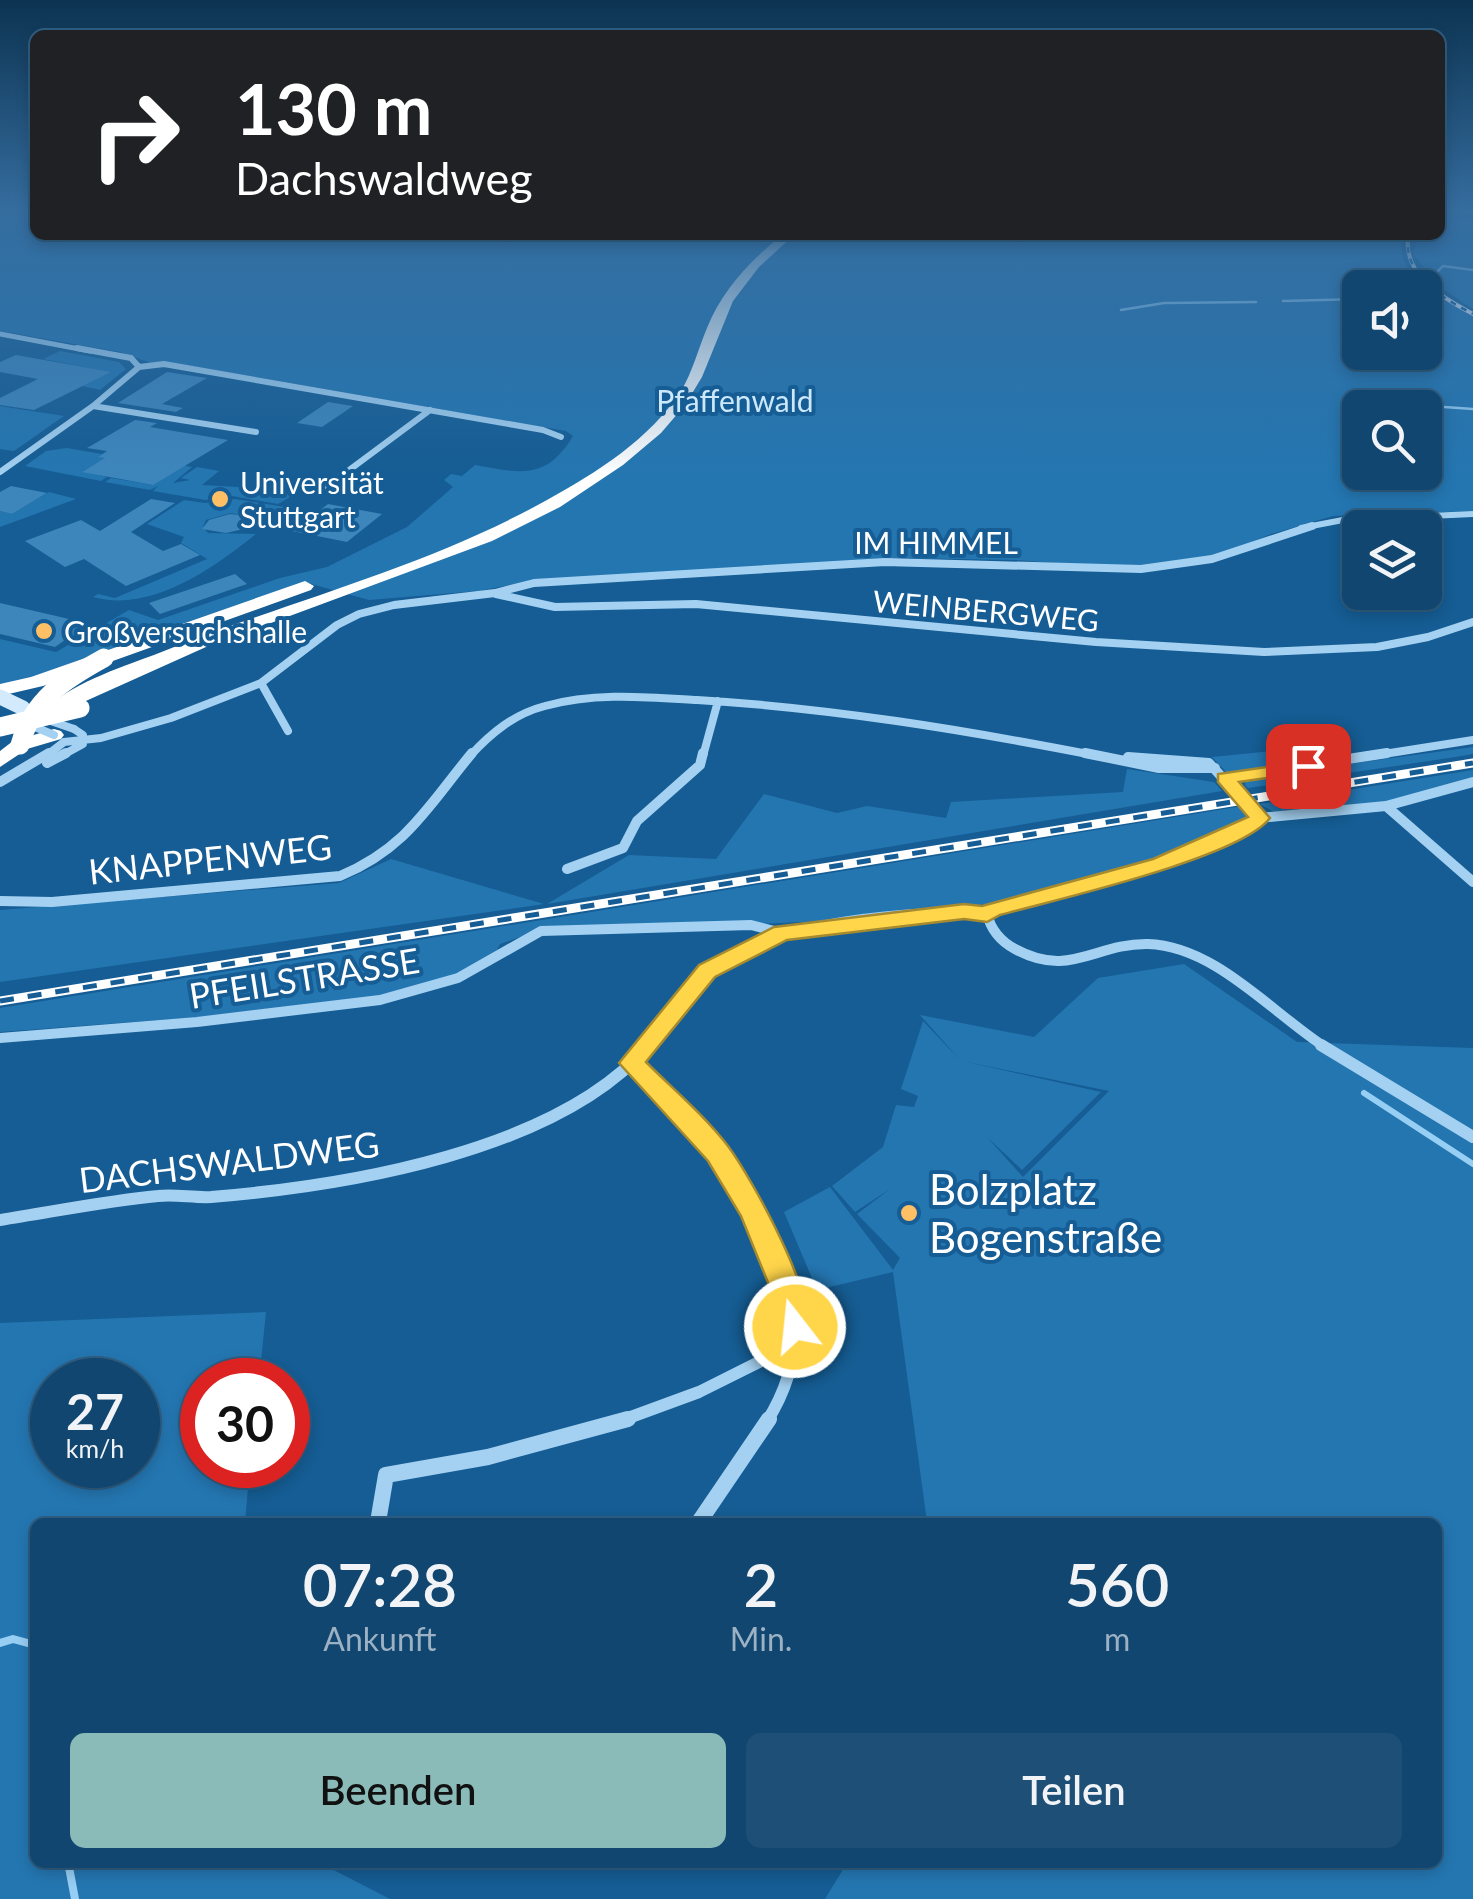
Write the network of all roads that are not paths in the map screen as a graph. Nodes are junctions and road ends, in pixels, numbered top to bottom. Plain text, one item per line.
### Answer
1 (714, 300) edge
2 (728, 300) edge
3 (0, 334) edge
4 (140, 367) junction
5 (94, 406) junction
6 (430, 410) junction
7 (256, 432) dead end
8 (561, 437) dead end
9 (0, 472) edge
10 (321, 491) dead end
11 (1473, 514) edge
12 (424, 549) junction
13 (495, 594) junction
14 (1473, 622) edge
15 (104, 658) junction
16 (261, 683) junction
17 (7, 691) edge
18 (718, 701) junction
19 (63, 704) junction
20 (0, 712) edge
21 (27, 718) junction
22 (288, 730) dead end
23 (68, 737) junction
24 (7, 739) edge
25 (1473, 740) edge
26 (0, 761) edge
27 (32, 767) junction
28 (1225, 778) junction
29 (0, 782) edge
30 (1473, 782) edge
31 (1386, 806) junction
32 (1260, 818) junction
33 (566, 869) dead end
34 (1473, 882) edge
35 (0, 901) edge
36 (987, 914) junction
37 (782, 933) junction
38 (0, 1038) edge
39 (632, 1063) junction
40 (1473, 1137) edge
41 (0, 1220) edge
42 (791, 1346) junction
43 (379, 1518) edge
44 (702, 1518) edge

1 - 12 highway
2 - 19 highway
3 - 4 street
4 - 5 street
4 - 6 street
5 - 7 street
5 - 9 street
6 - 8 street
6 - 10 street
11 - 13 street, IM HIMMEL
12 - 15 highway
12 - 19 highway
13 - 14 street, WEINBERGWEG
13 - 16 street, IM HIMMEL
15 - 17 highway, bridge
15 - 21 highway, bridge
16 - 22 street
16 - 23 street, IM HIMMEL
17 - 21 street, bridge
18 - 28 street, KNAPPENWEG
18 - 33 street
18 - 35 street, KNAPPENWEG
19 - 21 highway, bridge
19 - 23 highway, bridge
20 - 21 street
21 - 23 street, bridge
21 - 23 street, bridge
21 - 24 highway, bridge
23 - 24 highway, bridge
23 - 27 street
23 - 27 street
24 - 26 highway
25 - 28 street
27 - 29 street
28 - 32 street
30 - 31 street, DACHSWALDWEG
31 - 32 street, DACHSWALDWEG
31 - 34 street
32 - 36 street, DACHSWALDWEG
36 - 37 street, DACHSWALDWEG
36 - 40 street
37 - 38 street, PFEILSTRASSE
37 - 39 street, DACHSWALDWEG
39 - 41 street, DACHSWALDWEG
39 - 42 street
42 - 43 street
42 - 44 street

